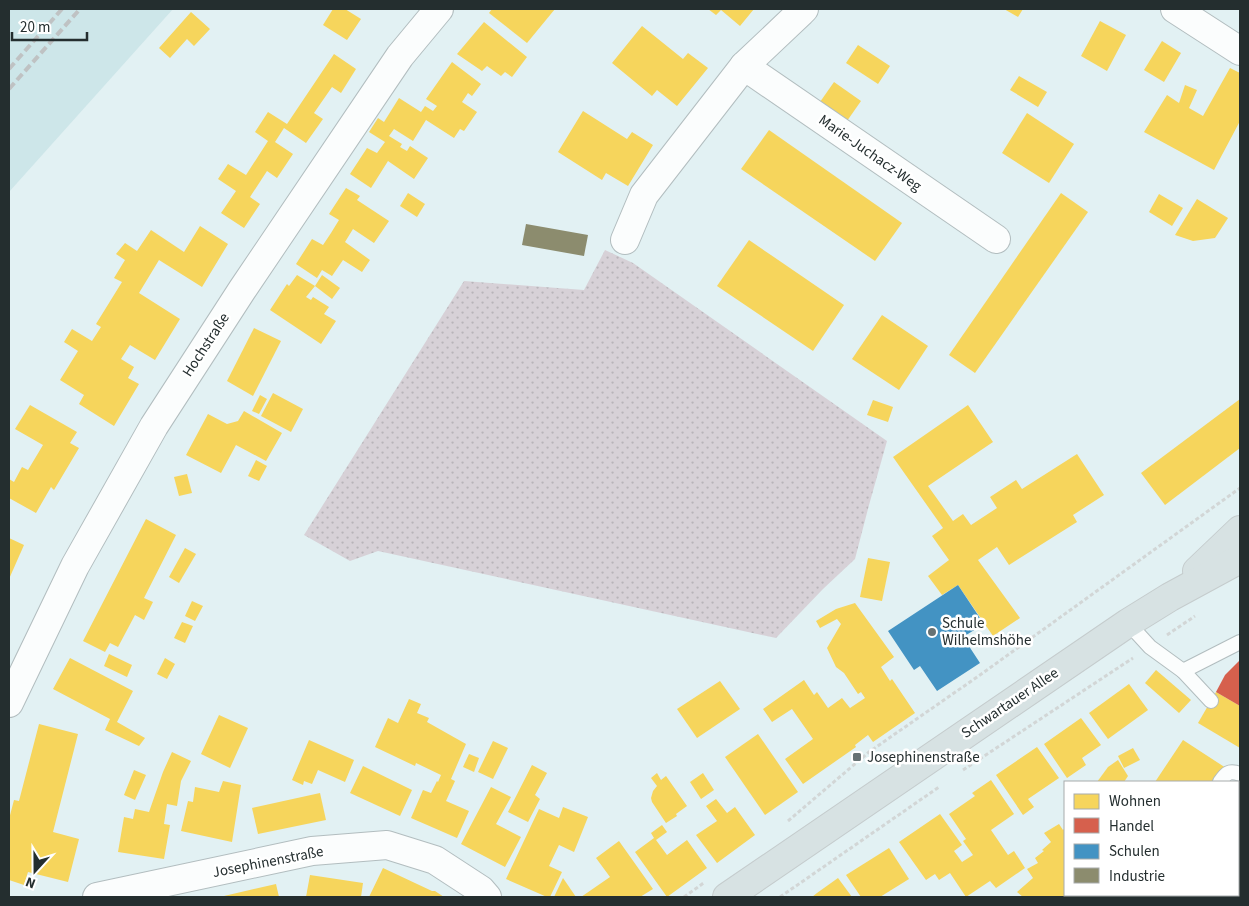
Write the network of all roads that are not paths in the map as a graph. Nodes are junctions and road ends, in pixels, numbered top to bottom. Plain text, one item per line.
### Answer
1 (439, 9) edge
2 (804, 9) edge
3 (1175, 9) edge
4 (1240, 50) edge
5 (744, 66) junction
6 (996, 239) dead end
7 (624, 240) dead end
8 (1240, 530) edge
9 (1240, 559) edge
10 (1170, 597) junction
11 (1128, 622) junction
12 (1240, 642) edge
13 (1183, 670) junction
14 (1211, 701) dead end
15 (9, 704) edge
16 (1240, 774) edge
17 (1221, 781) edge
18 (717, 889) edge
19 (96, 897) edge
20 (487, 897) edge

1 - 15 street, Hochstraße
2 - 5 street
3 - 4 street
5 - 6 street, Marie-Juchacz-Weg
5 - 7 street
8 - 10 main road, Schwartauer Allee
9 - 10 main road, Schwartauer Allee
10 - 11 main road, Schwartauer Allee
11 - 13 lane
11 - 18 main road, Schwartauer Allee
12 - 13 lane
13 - 14 lane
16 - 17 lane
19 - 20 street, Josephinenstraße

